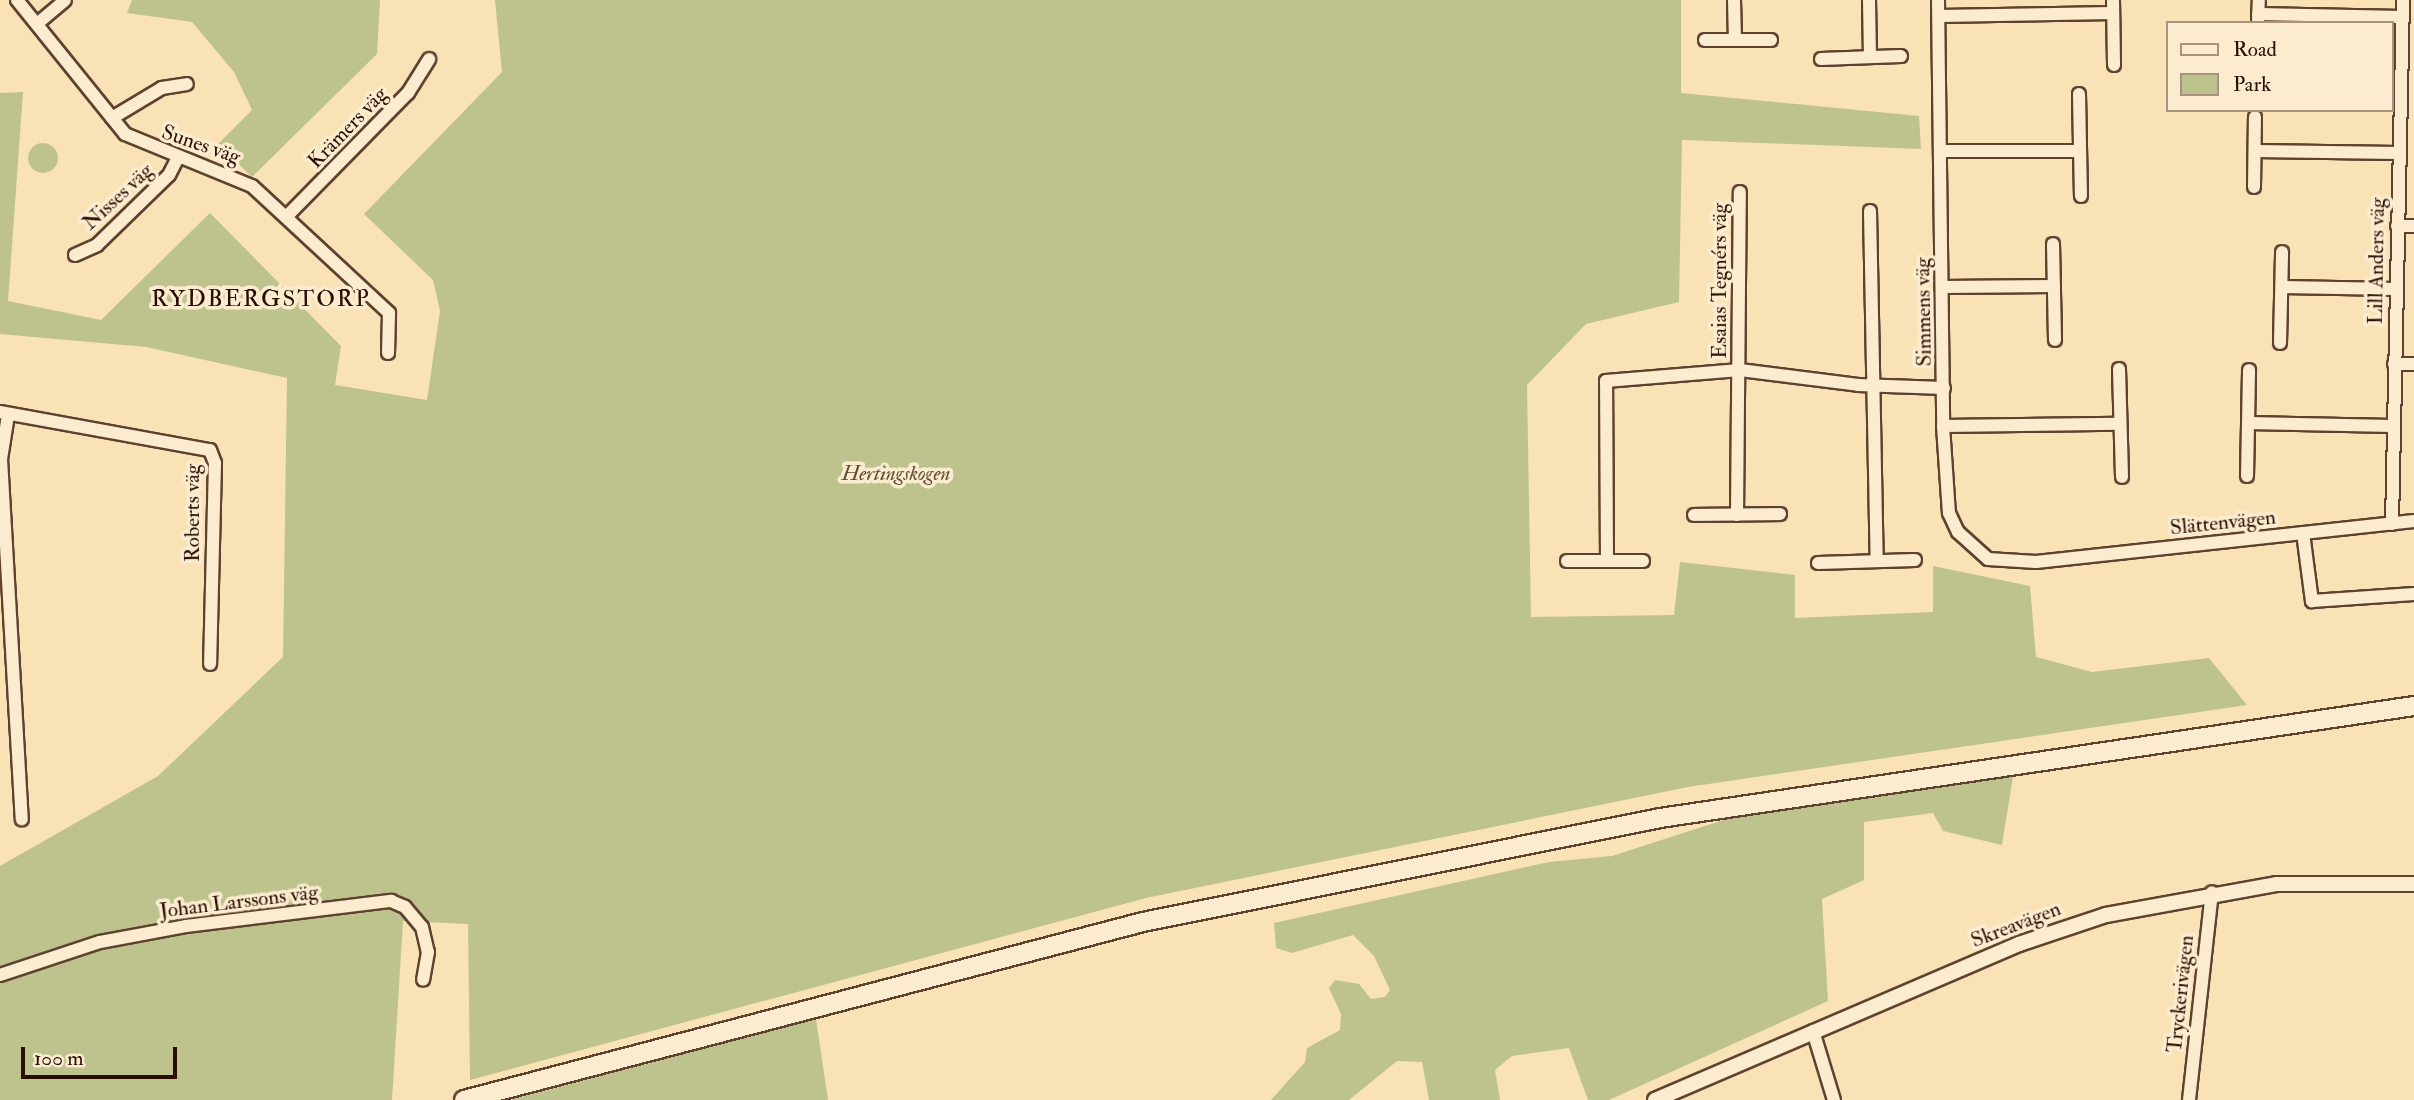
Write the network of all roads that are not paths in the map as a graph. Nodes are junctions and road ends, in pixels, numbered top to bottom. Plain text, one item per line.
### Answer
1 (17, 0) edge
2 (65, 0) edge
3 (1734, 0) edge
4 (1869, 0) edge
5 (1938, 0) edge
6 (2259, 0) edge
7 (2403, 0) edge
8 (2113, 7) edge
9 (1939, 16) junction
10 (2402, 17) junction
11 (2258, 18) edge
12 (38, 23) junction
13 (1704, 40) dead end
14 (1735, 40) junction
15 (1771, 40) dead end
16 (1901, 56) dead end
17 (1870, 57) junction
18 (429, 59) dead end
19 (1821, 59) dead end
20 (2115, 65) dead end
21 (187, 85) dead end
22 (2400, 87) junction
23 (2414, 88) edge
24 (2079, 94) dead end
25 (2255, 117) dead end
26 (112, 118) junction
27 (2255, 150) junction
28 (1941, 151) junction
29 (2080, 151) junction
30 (2398, 153) junction
31 (178, 157) junction
32 (2255, 187) dead end
33 (1740, 192) dead end
34 (2081, 196) dead end
35 (1870, 211) dead end
36 (286, 218) junction
37 (2397, 226) junction
38 (2414, 226) edge
39 (2053, 244) dead end
40 (2282, 252) dead end
41 (75, 255) dead end
42 (2054, 285) junction
43 (1943, 286) junction
44 (2282, 287) junction
45 (2395, 289) junction
46 (2054, 340) dead end
47 (2280, 343) dead end
48 (388, 353) dead end
49 (2395, 364) junction
50 (2414, 365) edge
51 (2119, 369) dead end
52 (1740, 370) junction
53 (2249, 370) dead end
54 (1876, 385) junction
55 (1944, 388) junction
56 (4, 413) edge
57 (2248, 423) junction
58 (2119, 424) junction
59 (1943, 426) junction
60 (2393, 426) junction
61 (2247, 475) dead end
62 (2122, 477) dead end
63 (1780, 514) dead end
64 (1695, 515) dead end
65 (1737, 515) junction
66 (2414, 521) edge
67 (2392, 524) junction
68 (2303, 533) junction
69 (1915, 560) dead end
70 (1567, 561) dead end
71 (1607, 561) junction
72 (1643, 561) dead end
73 (1877, 561) junction
74 (2036, 562) joint
75 (1818, 563) dead end
76 (2414, 594) edge
77 (210, 664) dead end
78 (2414, 706) edge
79 (22, 819) dead end
80 (2414, 884) edge
81 (2212, 892) junction
82 (0, 975) edge
83 (423, 981) dead end
84 (1813, 1031) junction
85 (464, 1100) edge
86 (1655, 1100) edge
87 (1834, 1100) edge
88 (2189, 1100) edge

1 - 12 street, Sunes väg
2 - 12 street
3 - 14 street
4 - 17 street
5 - 9 street, Simmens väg
6 - 11 street
7 - 10 street, Lill Anders väg
8 - 9 street
8 - 20 street
9 - 28 street, Simmens väg
10 - 11 street
10 - 22 street, Lill Anders väg
12 - 26 street, Sunes väg
13 - 14 street
14 - 15 street
16 - 17 street
17 - 19 street
18 - 36 street, Krämers väg
21 - 26 street
22 - 23 street
22 - 30 street, Lill Anders väg
24 - 29 street
25 - 27 street
26 - 31 street, Sunes väg
27 - 30 street
27 - 32 street
28 - 29 street
28 - 43 street, Simmens väg
29 - 34 street
30 - 37 street, Lill Anders väg
31 - 36 street, Sunes väg
31 - 41 street, Nisses väg
33 - 52 street, Esaias Tegnérs väg
35 - 54 street
36 - 48 street, Sunes väg
37 - 38 street
37 - 45 street, Lill Anders väg
39 - 42 street
40 - 44 street
42 - 43 street
42 - 46 street
43 - 55 street, Simmens väg
44 - 45 street
44 - 47 street
45 - 49 street, Lill Anders väg
49 - 50 street
49 - 60 street, Lill Anders väg
51 - 58 street
52 - 54 street
52 - 65 street, Esaias Tegnérs väg
52 - 71 street
53 - 57 street
54 - 55 street
54 - 73 street
55 - 59 street, Simmens väg
56 - 77 street, Roberts väg
56 - 79 street
57 - 60 street
57 - 61 street
58 - 59 street
58 - 62 street
59 - 74 street, Simmens väg
60 - 67 street, Lill Anders väg
63 - 65 street
64 - 65 street
66 - 67 street, Slättenvägen
67 - 68 street, Slättenvägen
68 - 74 street, Slättenvägen
68 - 76 street
69 - 73 street
70 - 71 street
71 - 72 street
73 - 75 street
78 - 85 main road
80 - 81 street, Skreavägen
81 - 84 street, Skreavägen
81 - 88 street, Tryckerivägen
82 - 83 street, Johan Larssons väg
84 - 86 street, Skreavägen
84 - 87 street

